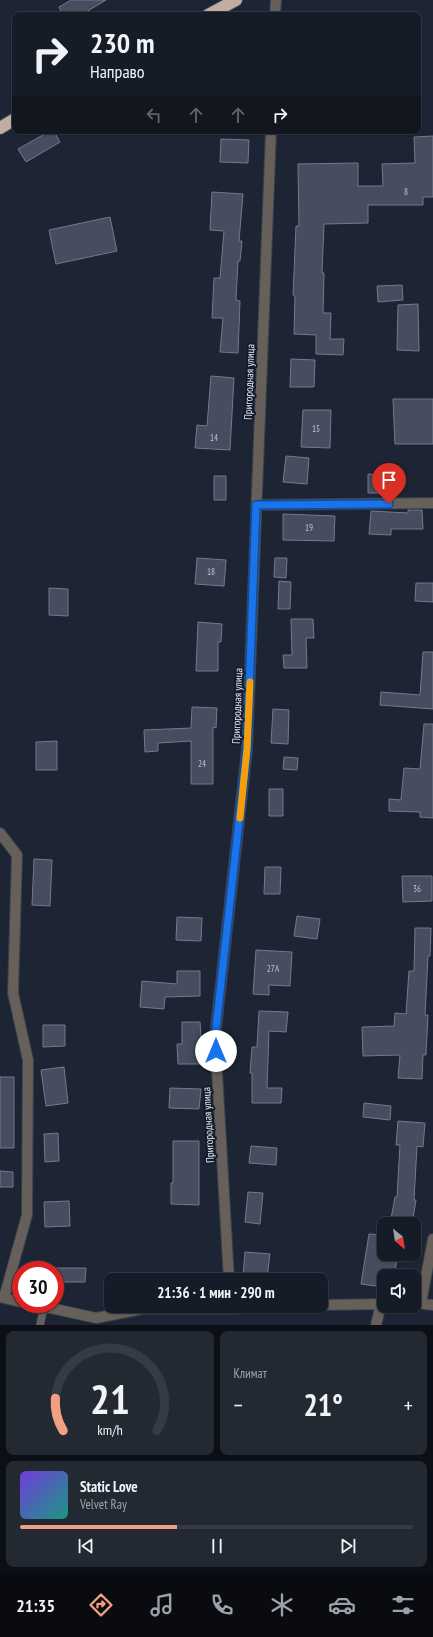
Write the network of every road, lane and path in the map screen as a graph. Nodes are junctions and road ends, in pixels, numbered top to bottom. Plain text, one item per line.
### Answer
1 (236, 0) edge
2 (276, 0) edge
3 (214, 12) edge
4 (275, 12) edge
5 (12, 122) edge
6 (0, 128) edge
7 (271, 134) edge
8 (433, 503) edge
9 (256, 505) junction
10 (0, 833) edge
11 (433, 1239) edge
12 (229, 1273) edge
13 (421, 1287) edge
14 (2, 1297) edge
15 (12, 1300) edge
16 (377, 1304) edge
17 (421, 1304) edge
18 (328, 1305) edge
19 (433, 1305) edge
20 (64, 1312) edge
21 (43, 1313) edge
22 (127, 1313) edge
23 (379, 1313) edge
24 (96, 1321) edge
25 (40, 1325) edge
26 (376, 1325) edge

1 - 3 highway
2 - 4 street
5 - 6 highway
7 - 9 street, Пригородная улица
8 - 9 street
9 - 12 street, Пригородная улица
10 - 14 street
11 - 13 street
14 - 15 street
16 - 18 street
17 - 19 street
20 - 24 street
21 - 25 lane
22 - 24 street
23 - 26 street

